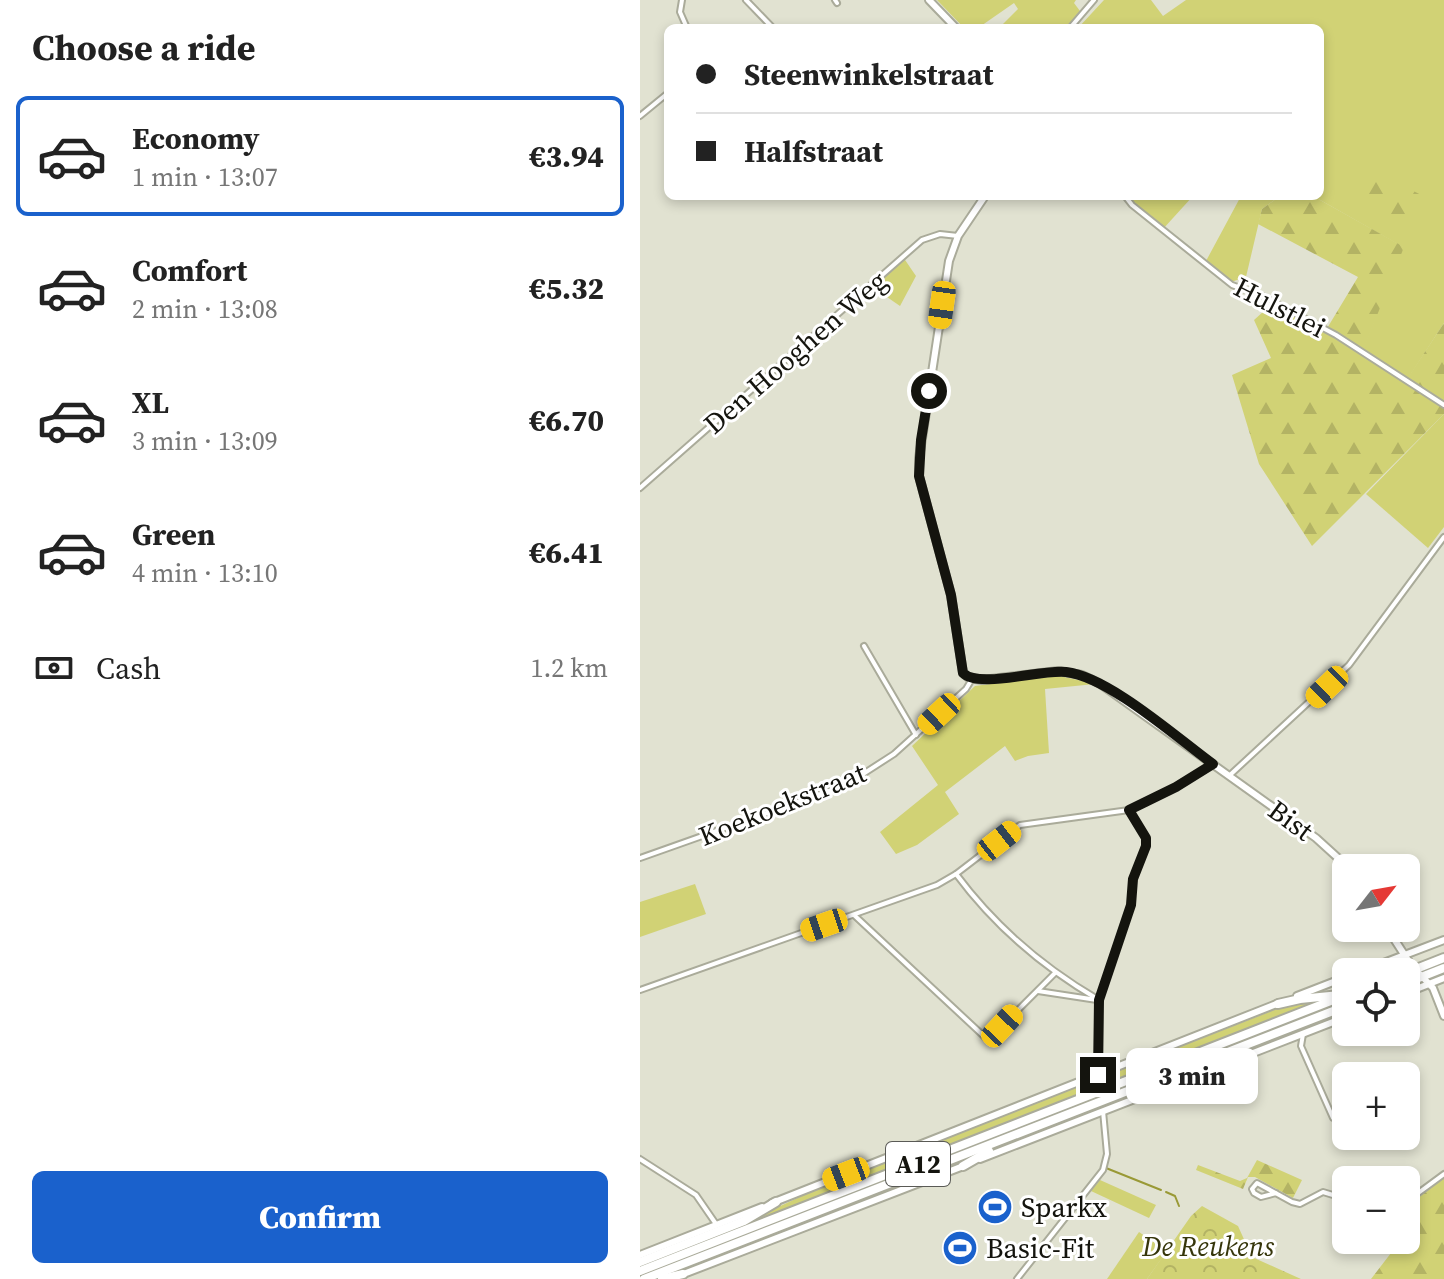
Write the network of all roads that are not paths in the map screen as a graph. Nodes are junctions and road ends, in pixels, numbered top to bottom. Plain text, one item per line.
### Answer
1 (682, 0) edge
2 (746, 0) edge
3 (929, 0) edge
4 (1094, 0) edge
5 (685, 24) edge
6 (769, 24) edge
7 (952, 24) edge
8 (1073, 24) edge
9 (664, 96) edge
10 (640, 116) edge
11 (982, 200) edge
12 (1128, 200) edge
13 (958, 236) junction
14 (1444, 405) edge
15 (640, 488) edge
16 (1444, 537) edge
17 (864, 646) dead end
18 (972, 679) junction
19 (916, 735) junction
20 (1213, 764) junction
21 (1230, 775) junction
22 (1129, 810) junction
23 (1335, 854) edge
24 (640, 858) edge
25 (956, 874) junction
26 (854, 915) junction
27 (1444, 940) edge
28 (1395, 942) edge
29 (1402, 953) junction
30 (1391, 958) edge
31 (1404, 958) edge
32 (1444, 958) edge
33 (1420, 967) edge
34 (1444, 968) edge
35 (1055, 973) junction
36 (1422, 977) joint
37 (1444, 978) edge
38 (1332, 983) edge
39 (1430, 984) junction
40 (1420, 988) edge
41 (640, 990) edge
42 (1037, 990) junction
43 (1332, 996) edge
44 (1099, 1000) junction
45 (1332, 1000) edge
46 (1278, 1004) junction
47 (1332, 1011) edge
48 (1444, 1016) edge
49 (1332, 1023) edge
50 (1303, 1034) junction
51 (1098, 1075) junction
52 (1103, 1111) junction
53 (1332, 1116) edge
54 (1006, 1140) junction
55 (640, 1159) edge
56 (963, 1166) junction
57 (1444, 1174) edge
58 (1420, 1192) edge
59 (1276, 1193) junction
60 (1332, 1195) edge
61 (776, 1202) junction
62 (717, 1225) junction
63 (640, 1255) edge
64 (640, 1262) edge
65 (640, 1271) edge
66 (683, 1274) junction
67 (644, 1279) edge
68 (662, 1279) edge
69 (670, 1279) edge
70 (1017, 1279) edge

1 - 5 street
2 - 6 street
3 - 7 main road
4 - 8 street
9 - 10 street
11 - 13 main road
12 - 14 street, Hulstlei
13 - 15 street, Den Hooghen Weg
13 - 18 main road
16 - 21 street
17 - 19 street
18 - 19 street, Koekoekstraat
18 - 20 main road, Bist
19 - 24 street, Koekoekstraat
20 - 21 main road, Bist
20 - 22 street
21 - 23 main road, Bist
22 - 25 street
22 - 44 street
25 - 26 street
25 - 35 street
26 - 41 street
26 - 42 street
27 - 29 main road
28 - 29 main road
29 - 30 main road
29 - 31 main road
32 - 33 highway
34 - 36 highway
35 - 42 street
35 - 44 street
36 - 39 main road
37 - 39 main road
38 - 46 main road
39 - 40 main road
39 - 48 main road
42 - 44 street
43 - 46 highway
44 - 51 street
45 - 65 highway, A12
46 - 51 main road
47 - 54 highway, A12
49 - 50 main road
50 - 52 main road
50 - 53 street
51 - 61 main road
52 - 56 main road
52 - 70 street
54 - 56 highway
54 - 67 highway, A12
55 - 62 street
56 - 66 main road
57 - 58 street
59 - 59 street
59 - 60 street
61 - 62 main road
61 - 64 highway
62 - 63 main road
66 - 68 highway
66 - 69 main road

